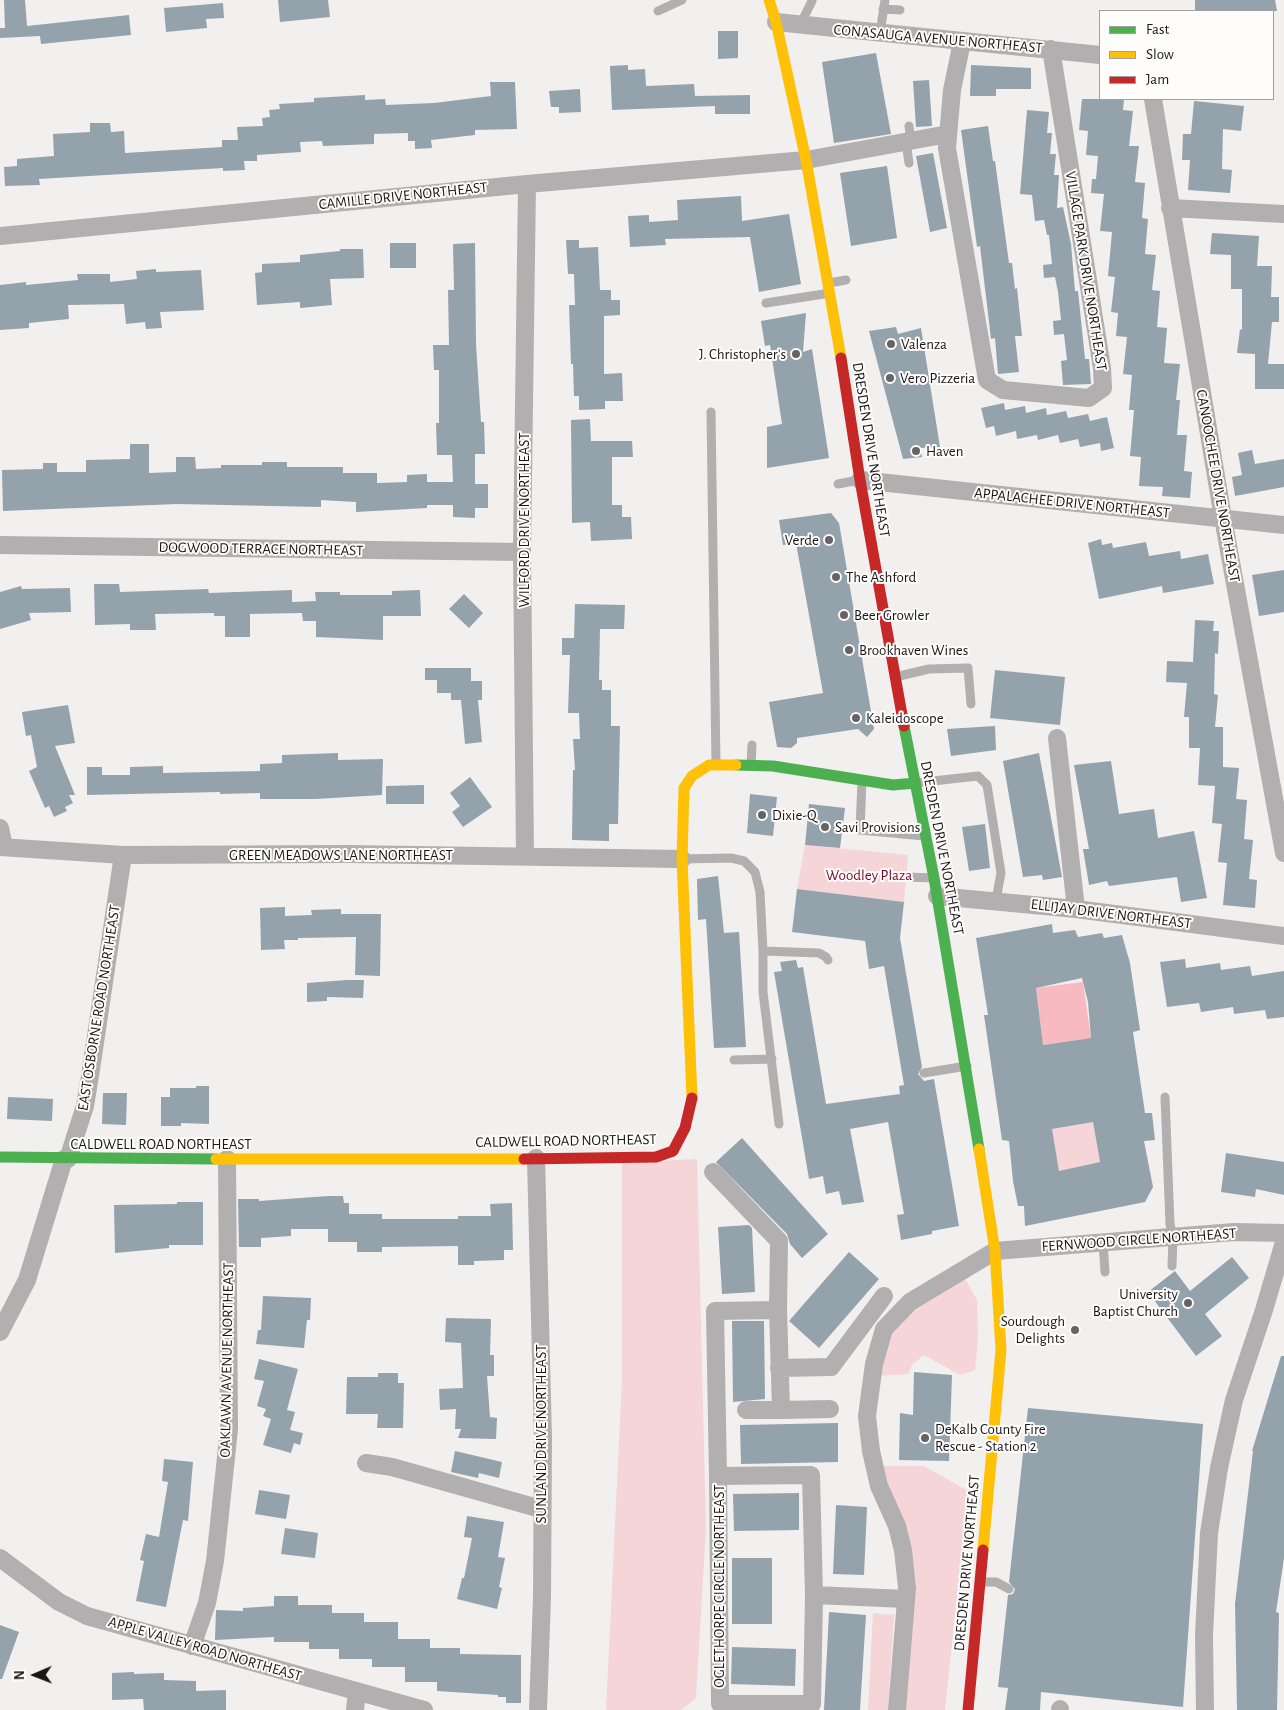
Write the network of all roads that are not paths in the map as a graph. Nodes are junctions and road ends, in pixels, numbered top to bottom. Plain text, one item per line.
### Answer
1 (682, 0) edge
2 (769, 0) edge
3 (812, 1) edge
4 (884, 5) edge
5 (900, 10) dead end
6 (658, 11) dead end
7 (776, 22) junction
8 (800, 25) junction
9 (880, 33) junction
10 (962, 42) junction
11 (1051, 50) junction
12 (1099, 55) edge
13 (1153, 100) edge
14 (948, 134) junction
15 (909, 136) junction
16 (806, 160) junction
17 (909, 163) dead end
18 (528, 184) junction
19 (1170, 208) junction
20 (1284, 214) edge
21 (0, 236) edge
22 (846, 280) dead end
23 (830, 288) junction
24 (766, 303) dead end
25 (711, 412) dead end
26 (860, 480) junction
27 (838, 484) dead end
28 (1223, 518) junction
29 (1284, 525) edge
30 (0, 545) edge
31 (522, 552) junction
32 (894, 677) junction
33 (971, 704) dead end
34 (1057, 738) dead end
35 (752, 745) dead end
36 (716, 764) junction
37 (751, 766) junction
38 (862, 780) junction
39 (915, 783) junction
40 (0, 828) edge
41 (925, 836) junction
42 (2, 847) edge
43 (1284, 853) edge
44 (123, 855) junction
45 (525, 856) junction
46 (682, 859) junction
47 (906, 877) dead end
48 (934, 878) junction
49 (937, 896) junction
50 (996, 900) junction
51 (1076, 909) junction
52 (1284, 936) edge
53 (763, 951) junction
54 (828, 960) dead end
55 (772, 1059) junction
56 (734, 1060) dead end
57 (967, 1066) junction
58 (924, 1073) dead end
59 (1165, 1098) dead end
60 (779, 1124) dead end
61 (0, 1157) edge
62 (536, 1158) junction
63 (66, 1159) junction
64 (227, 1160) junction
65 (713, 1172) dead end
66 (1284, 1233) edge
67 (1173, 1237) junction
68 (1103, 1242) junction
69 (1284, 1242) edge
70 (995, 1251) junction
71 (1172, 1266) dead end
72 (1105, 1272) dead end
73 (884, 1296) dead end
74 (778, 1310) junction
75 (0, 1332) edge
76 (779, 1368) junction
77 (830, 1409) dead end
78 (746, 1410) dead end
79 (781, 1410) junction
80 (366, 1463) dead end
81 (718, 1476) junction
82 (541, 1509) junction
83 (0, 1558) edge
84 (981, 1582) junction
85 (1008, 1589) dead end
86 (814, 1595) junction
87 (906, 1599) junction
88 (192, 1646) junction
89 (357, 1691) junction
90 (355, 1710) edge
91 (424, 1710) edge
92 (538, 1710) edge
93 (897, 1710) edge
94 (968, 1710) edge
95 (1206, 1710) edge

1 - 6 lane
2 - 7 street, DRESDEN DRIVE NORTHEAST
3 - 8 lane
4 - 5 lane
4 - 9 lane
7 - 8 street, CONASAUGA AVENUE NORTHEAST
7 - 16 street, DRESDEN DRIVE NORTHEAST
8 - 9 street, CONASAUGA AVENUE NORTHEAST
9 - 10 street, CONASAUGA AVENUE NORTHEAST
10 - 11 street, CONASAUGA AVENUE NORTHEAST
10 - 14 street, VILLAGE PARK DRIVE NORTHEAST
11 - 12 street, CONASAUGA AVENUE NORTHEAST
11 - 14 street, VILLAGE PARK DRIVE NORTHEAST
13 - 19 street, CANOOCHEE DRIVE NORTHEAST
14 - 15 street, CAMILLE DRIVE NORTHEAST
15 - 16 street, CAMILLE DRIVE NORTHEAST
15 - 17 lane
16 - 18 street, CAMILLE DRIVE NORTHEAST
16 - 23 street, DRESDEN DRIVE NORTHEAST
18 - 21 street, CAMILLE DRIVE NORTHEAST
18 - 31 street, WILFORD DRIVE NORTHEAST
19 - 20 street
19 - 28 street, CANOOCHEE DRIVE NORTHEAST
22 - 23 lane
23 - 24 lane
23 - 26 street, DRESDEN DRIVE NORTHEAST
25 - 36 lane
26 - 27 lane
26 - 28 street, APPALACHEE DRIVE NORTHEAST
26 - 32 street, DRESDEN DRIVE NORTHEAST
28 - 29 street, APPALACHEE DRIVE NORTHEAST
28 - 43 street, CANOOCHEE DRIVE NORTHEAST
30 - 31 street, DOGWOOD TERRACE NORTHEAST
31 - 45 street, WILFORD DRIVE NORTHEAST
32 - 33 lane
32 - 39 street, DRESDEN DRIVE NORTHEAST
34 - 51 street
35 - 37 lane
36 - 37 street, CALDWELL ROAD NORTHEAST
36 - 46 street, CALDWELL ROAD NORTHEAST
37 - 38 street, CALDWELL ROAD NORTHEAST
38 - 39 street, CALDWELL ROAD NORTHEAST
38 - 41 lane
39 - 41 street, DRESDEN DRIVE NORTHEAST
39 - 50 lane
40 - 42 street
41 - 48 street, DRESDEN DRIVE NORTHEAST
42 - 44 street, GREEN MEADOWS LANE NORTHEAST
44 - 45 street, GREEN MEADOWS LANE NORTHEAST
44 - 63 street, EAST OSBORNE ROAD NORTHEAST
45 - 46 street, GREEN MEADOWS LANE NORTHEAST
46 - 53 lane
46 - 62 street, CALDWELL ROAD NORTHEAST
47 - 48 lane
48 - 49 street, DRESDEN DRIVE NORTHEAST
49 - 50 street, ELLIJAY DRIVE NORTHEAST
49 - 57 street, DRESDEN DRIVE NORTHEAST
50 - 51 street, ELLIJAY DRIVE NORTHEAST
51 - 52 street, ELLIJAY DRIVE NORTHEAST
53 - 54 lane
53 - 55 lane
55 - 56 lane
55 - 60 lane
57 - 58 lane
57 - 70 street, DRESDEN DRIVE NORTHEAST
59 - 67 lane
61 - 63 street, CALDWELL ROAD NORTHEAST
62 - 64 street, CALDWELL ROAD NORTHEAST
62 - 82 street, SUNLAND DRIVE NORTHEAST
63 - 64 street, CALDWELL ROAD NORTHEAST
63 - 75 street, EAST OSBORNE ROAD NORTHEAST
64 - 88 street, OAKLAWN AVENUE NORTHEAST
65 - 74 street
66 - 67 street, FERNWOOD CIRCLE NORTHEAST
67 - 68 street, FERNWOOD CIRCLE NORTHEAST
67 - 71 lane
68 - 70 street, FERNWOOD CIRCLE NORTHEAST
68 - 72 lane
69 - 95 street
70 - 84 street, DRESDEN DRIVE NORTHEAST
70 - 87 street
73 - 76 street
74 - 76 street
74 - 81 street, OGLETHORPE CIRCLE NORTHEAST
76 - 79 street
77 - 79 street
78 - 79 street
80 - 82 street
81 - 86 street, OGLETHORPE CIRCLE NORTHEAST
81 - 86 street, OGLETHORPE CIRCLE NORTHEAST
82 - 92 street, SUNLAND DRIVE NORTHEAST
83 - 88 street, APPLE VALLEY ROAD NORTHEAST
84 - 85 lane
84 - 94 street, DRESDEN DRIVE NORTHEAST
86 - 87 street
87 - 93 street
88 - 89 street, APPLE VALLEY ROAD NORTHEAST
89 - 90 street
89 - 91 street, APPLE VALLEY ROAD NORTHEAST

